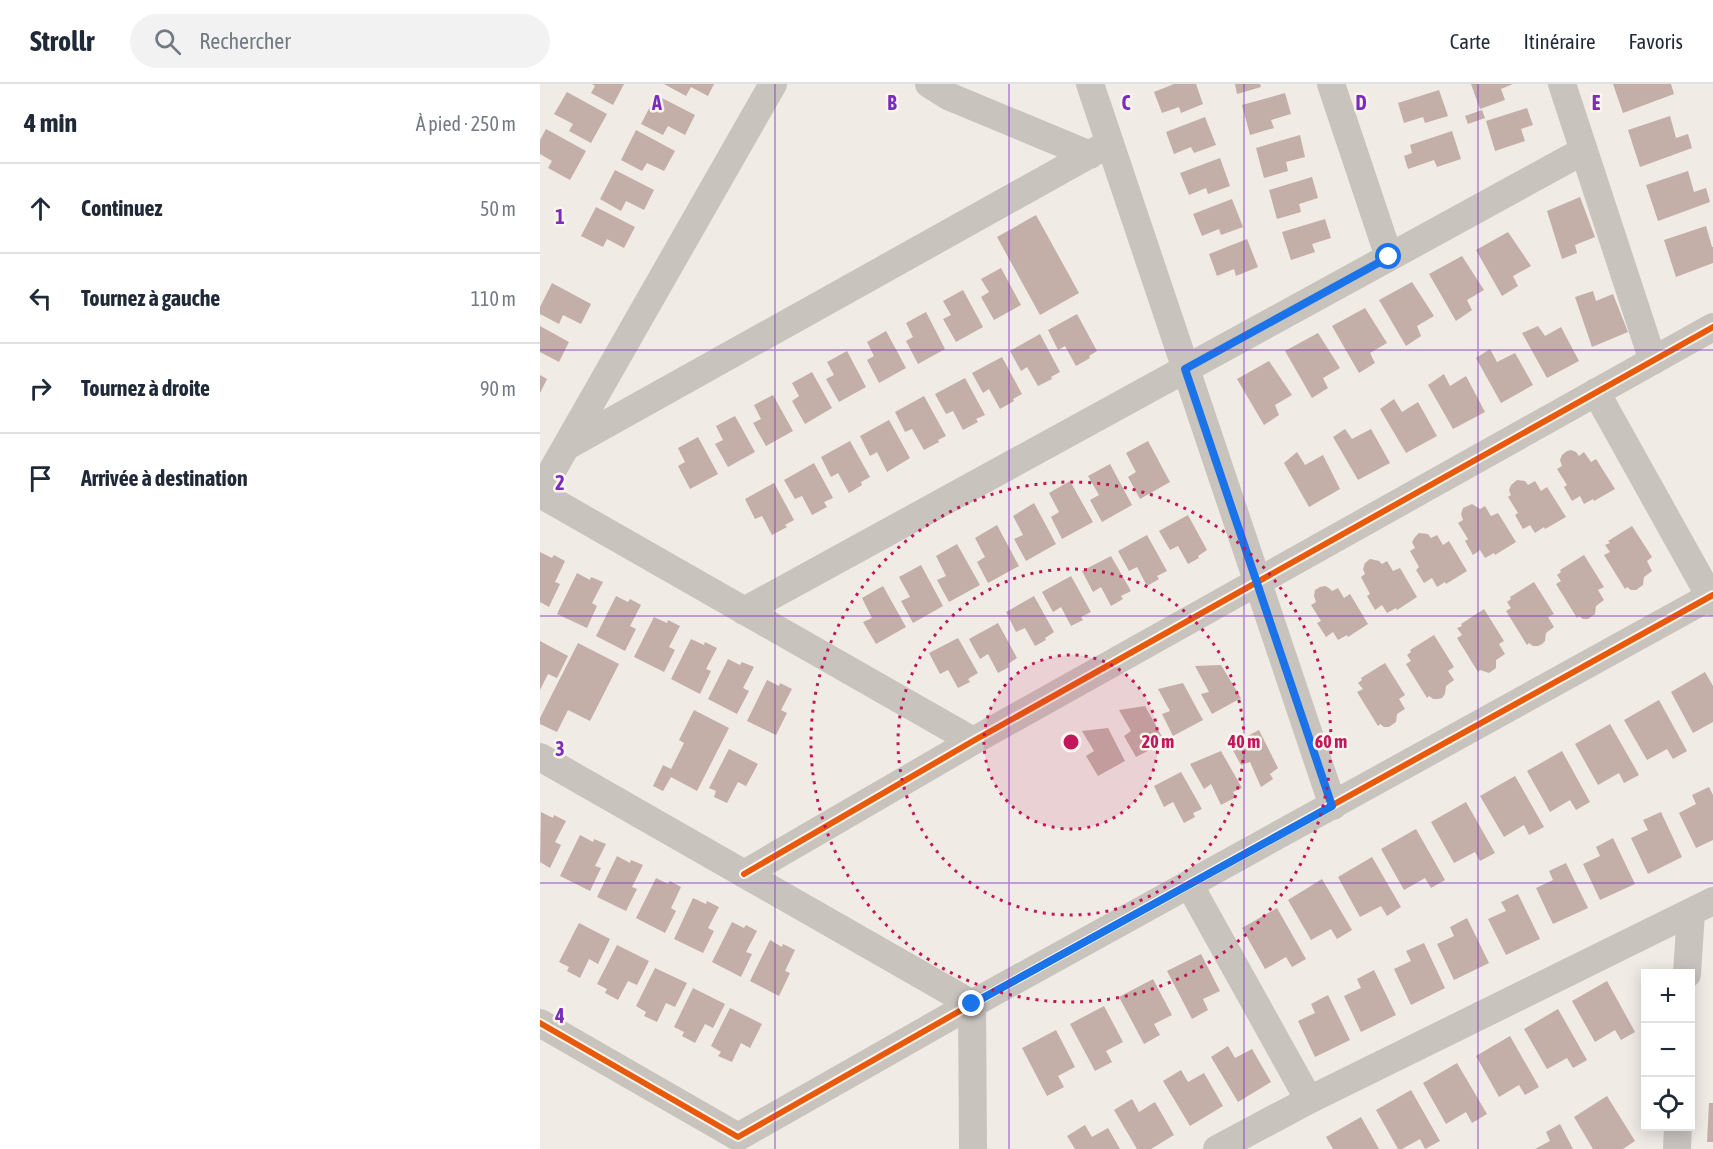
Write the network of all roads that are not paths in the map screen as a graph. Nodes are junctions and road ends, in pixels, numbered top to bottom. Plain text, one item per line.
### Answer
1 (773, 84) edge
2 (929, 84) edge
3 (1090, 84) edge
4 (1331, 84) edge
5 (1562, 84) edge
6 (1100, 149) junction
7 (1583, 151) junction
8 (1389, 257) junction
9 (1713, 327) edge
10 (1653, 361) junction
11 (1185, 369) junction
12 (1596, 392) junction
13 (567, 446) junction
14 (540, 493) edge
15 (1257, 582) junction
16 (1712, 598) edge
17 (744, 611) junction
18 (973, 741) junction
19 (540, 757) edge
20 (1332, 806) junction
21 (744, 874) junction
22 (1189, 884) junction
23 (1702, 906) edge
24 (1688, 969) edge
25 (972, 1004) junction
26 (540, 1023) edge
27 (1309, 1100) junction
28 (1678, 1131) edge
29 (973, 1149) edge
30 (1217, 1149) edge
31 (1677, 1149) edge

1 - 13 street
2 - 6 street
3 - 6 street
4 - 8 street
5 - 7 street
6 - 11 street
6 - 13 street
7 - 8 street
7 - 10 street
8 - 11 street
9 - 10 street
10 - 12 street
11 - 15 street
11 - 17 street
12 - 15 street
12 - 16 street
13 - 14 street
14 - 17 street
15 - 18 street
15 - 20 street
16 - 20 street
17 - 18 street
18 - 21 street
19 - 21 street
20 - 22 street
21 - 25 street
22 - 25 street
22 - 27 street
23 - 24 street
23 - 27 street
25 - 26 street
25 - 29 street
27 - 30 street
28 - 31 street

